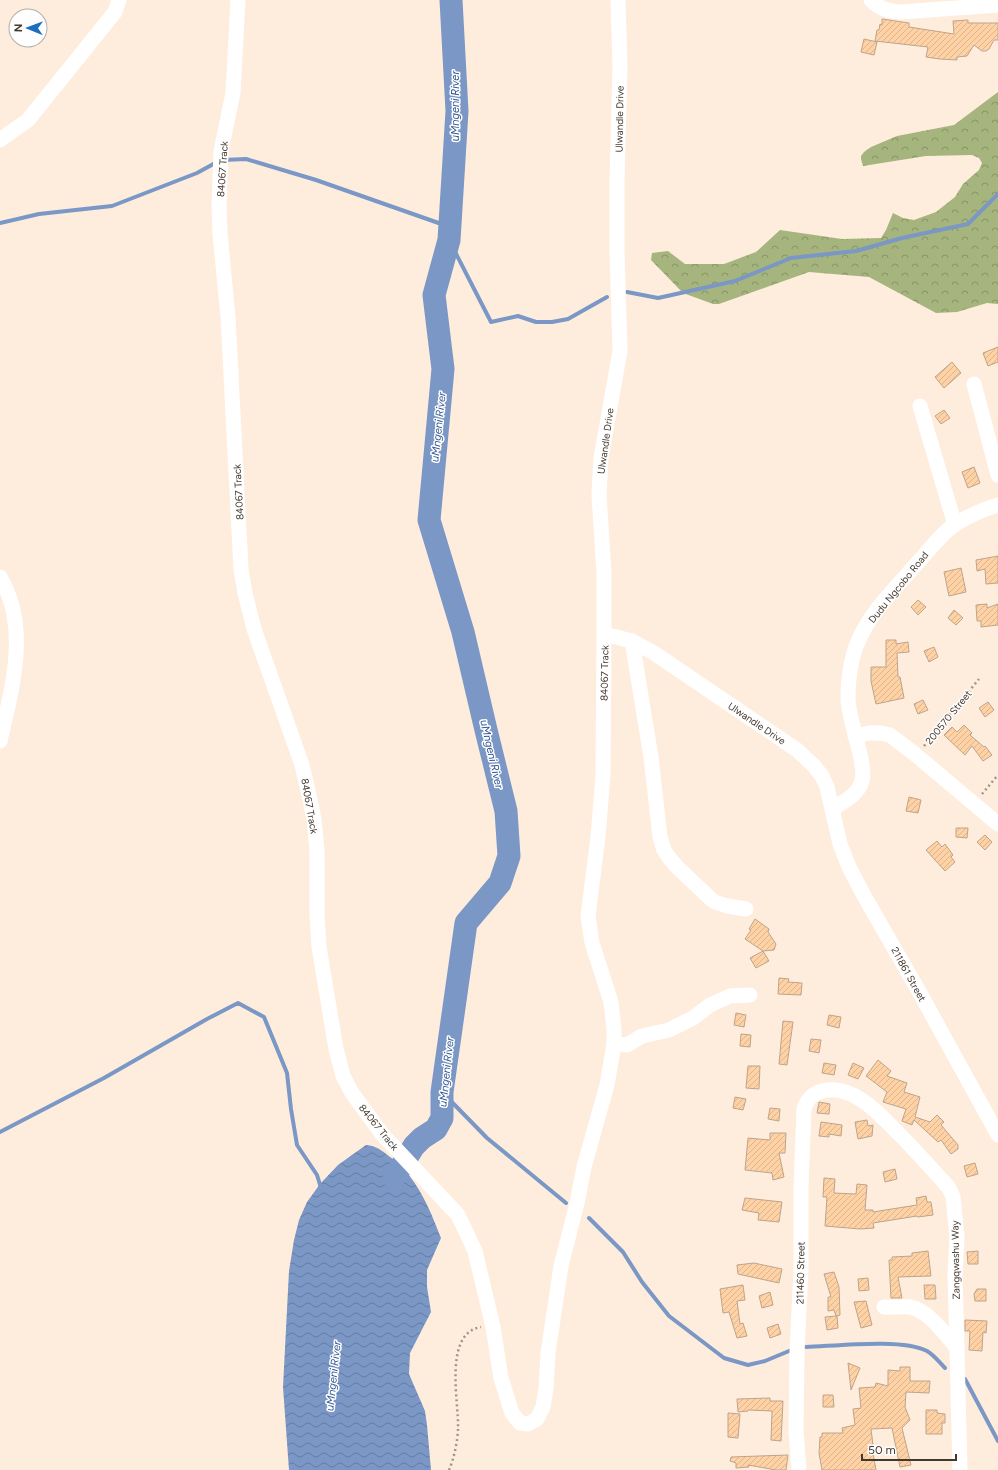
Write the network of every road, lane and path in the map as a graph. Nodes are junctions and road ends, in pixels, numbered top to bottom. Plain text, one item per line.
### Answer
1 (119, 0) edge
2 (238, 0) edge
3 (618, 0) edge
4 (871, 0) edge
5 (998, 5) edge
6 (0, 140) edge
7 (974, 384) dead end
8 (920, 406) dead end
9 (998, 474) edge
10 (998, 505) edge
11 (955, 525) junction
12 (0, 577) edge
13 (604, 634) junction
14 (632, 641) junction
15 (979, 679) dead end
16 (855, 736) junction
17 (0, 741) edge
18 (916, 755) junction
19 (998, 775) edge
20 (974, 804) junction
21 (832, 809) junction
22 (998, 824) edge
23 (746, 909) dead end
24 (750, 995) dead end
25 (614, 1044) junction
26 (828, 1090) joint
27 (998, 1135) edge
28 (884, 1307) dead end
29 (493, 1327) junction
30 (957, 1348) junction
31 (449, 1470) edge
32 (799, 1470) edge
33 (960, 1470) edge

1 - 6 street
2 - 29 street, 84067 Track
3 - 13 street, Ulwandle Drive
4 - 5 street
7 - 9 street
8 - 11 street
10 - 11 street, Dudu Ngcobo Road
11 - 16 street, Dudu Ngcobo Road
12 - 17 street
13 - 14 street, Ulwandle Drive
13 - 25 street, 84067 Track
14 - 21 street, Ulwandle Drive
14 - 23 street
15 - 18 path, 200570 Street
16 - 18 street
16 - 21 street, Dudu Ngcobo Road
18 - 20 street
19 - 20 path
20 - 22 street
21 - 27 street, 211861 Street
24 - 25 street
25 - 29 street, 84067 Track
26 - 30 street, Zangqwashu Way
26 - 32 street, 211460 Street
28 - 30 street
29 - 31 path
30 - 33 street, Zangqwashu Way

